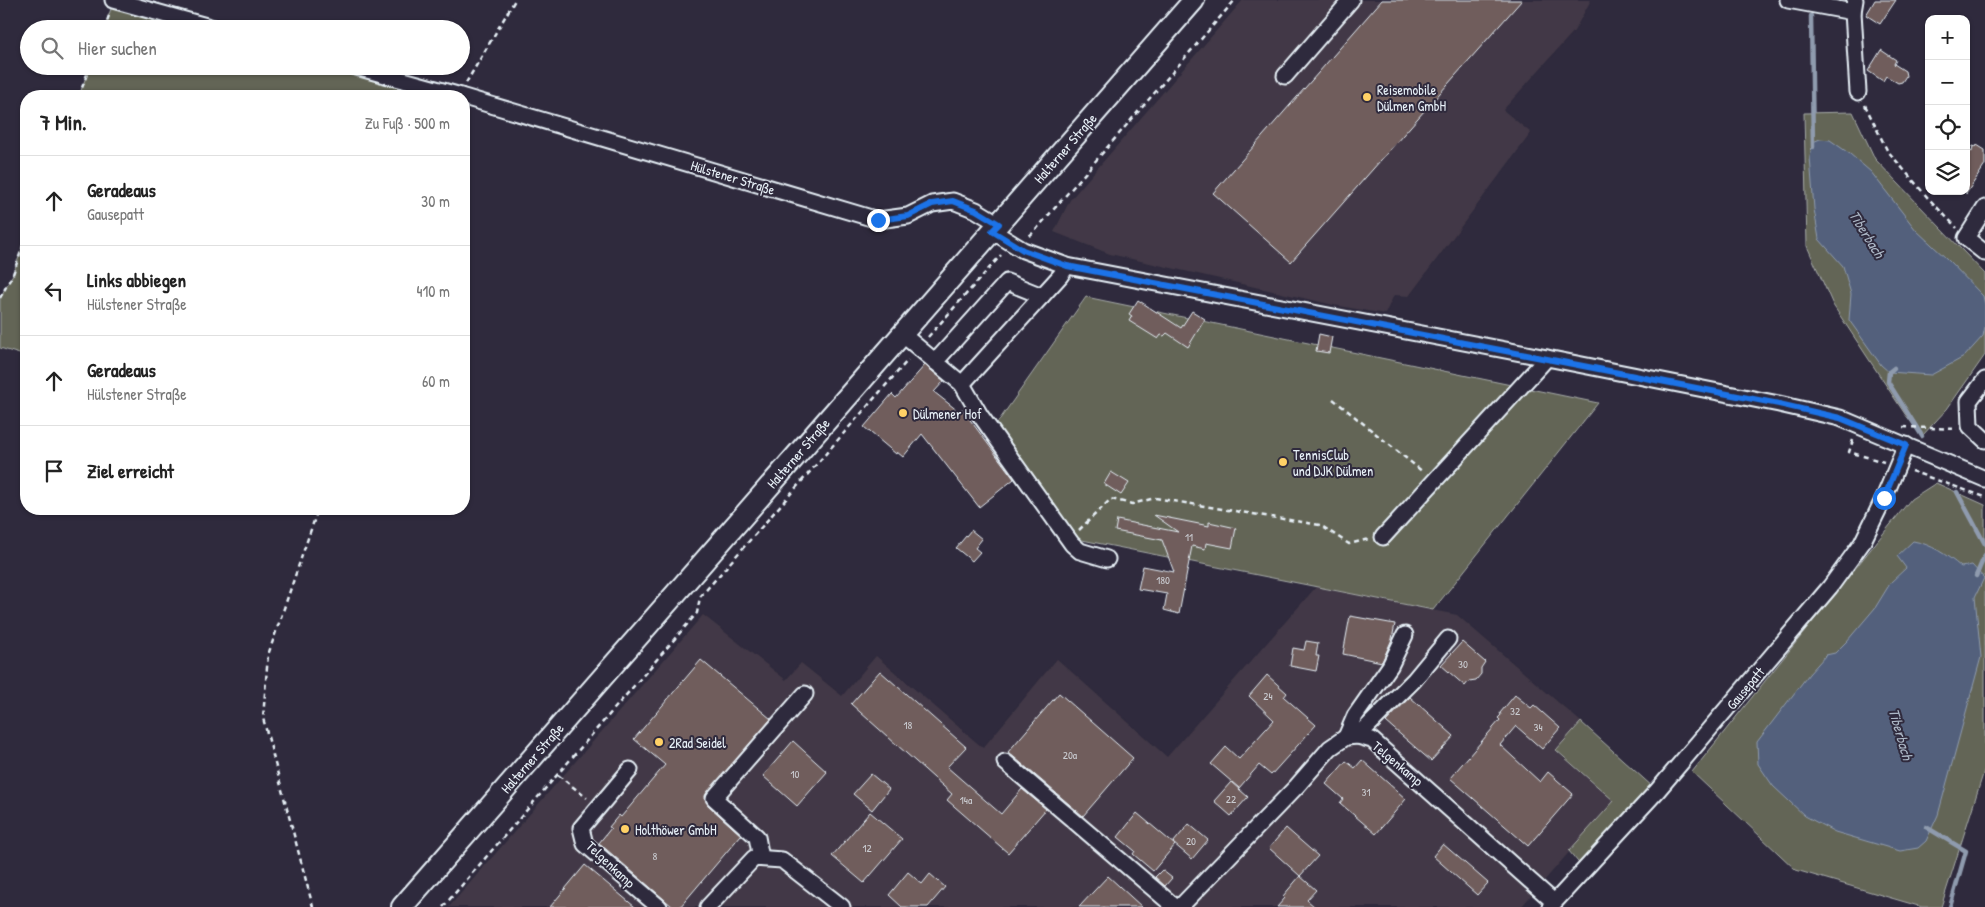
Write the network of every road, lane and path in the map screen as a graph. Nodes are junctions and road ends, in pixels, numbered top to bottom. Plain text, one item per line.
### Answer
1 (114, 0) edge
2 (515, 0) edge
3 (1194, 0) edge
4 (1235, 0) edge
5 (1352, 0) edge
6 (1788, 0) edge
7 (1854, 6) edge
8 (185, 20) edge
9 (87, 75) edge
10 (385, 75) edge
11 (1285, 76) dead end
12 (81, 90) edge
13 (439, 90) edge
14 (464, 90) edge
15 (1858, 92) joint
16 (470, 99) edge
17 (1985, 208) edge
18 (996, 227) junction
19 (1966, 238) junction
20 (1015, 246) junction
21 (20, 253) edge
22 (1985, 253) edge
23 (1067, 266) junction
24 (1042, 296) junction
25 (0, 298) edge
26 (902, 334) junction
27 (918, 348) junction
28 (1547, 358) junction
29 (936, 362) junction
30 (1985, 380) edge
31 (962, 384) junction
32 (1333, 399) dead end
33 (1970, 426) junction
34 (1907, 428) dead end
35 (1985, 440) edge
36 (1906, 445) junction
37 (1985, 479) edge
38 (1433, 481) junction
39 (316, 515) edge
40 (1383, 536) joint
41 (1070, 541) junction
42 (1107, 559) dead end
43 (1405, 636) dead end
44 (1448, 639) dead end
45 (805, 694) dead end
46 (1352, 737) junction
47 (1005, 762) dead end
48 (630, 770) dead end
49 (558, 775) junction
50 (599, 807) junction
51 (761, 858) junction
52 (1552, 904) edge
53 (312, 907) edge
54 (402, 907) edge
55 (443, 907) edge
56 (659, 907) edge
57 (708, 907) edge
58 (842, 907) edge
59 (1175, 907) edge
60 (1180, 907) edge

1 - 8 street
2 - 14 path
3 - 18 main road, Halterner Straße
4 - 20 path
5 - 11 street
6 - 7 street
7 - 15 street
9 - 12 path
10 - 13 street, Hülstener Straße
15 - 19 path
16 - 18 street, Hülstener Straße
17 - 19 street
18 - 20 street, Hülstener Straße
18 - 26 main road, Halterner Straße
19 - 22 street
20 - 23 street, Hülstener Straße
20 - 27 path
21 - 25 path
23 - 24 street
23 - 28 street, Hülstener Straße
24 - 29 street
24 - 31 street
26 - 27 street
26 - 54 main road, Halterner Straße
27 - 29 street
27 - 49 path
28 - 36 street, Hülstener Straße
28 - 38 street
29 - 31 street
30 - 33 street
31 - 41 street
32 - 38 path
33 - 34 path
33 - 35 street
36 - 37 street, Hülstener Straße
36 - 52 street, Gausepatt
38 - 40 street
39 - 53 path
40 - 41 path
41 - 42 street
43 - 46 street
44 - 46 street
45 - 51 street
46 - 52 street, Telgenkamp
46 - 60 street
47 - 59 street
48 - 50 street, Telgenkamp
49 - 50 path
49 - 55 path
50 - 56 street, Telgenkamp
51 - 57 street
51 - 58 street

